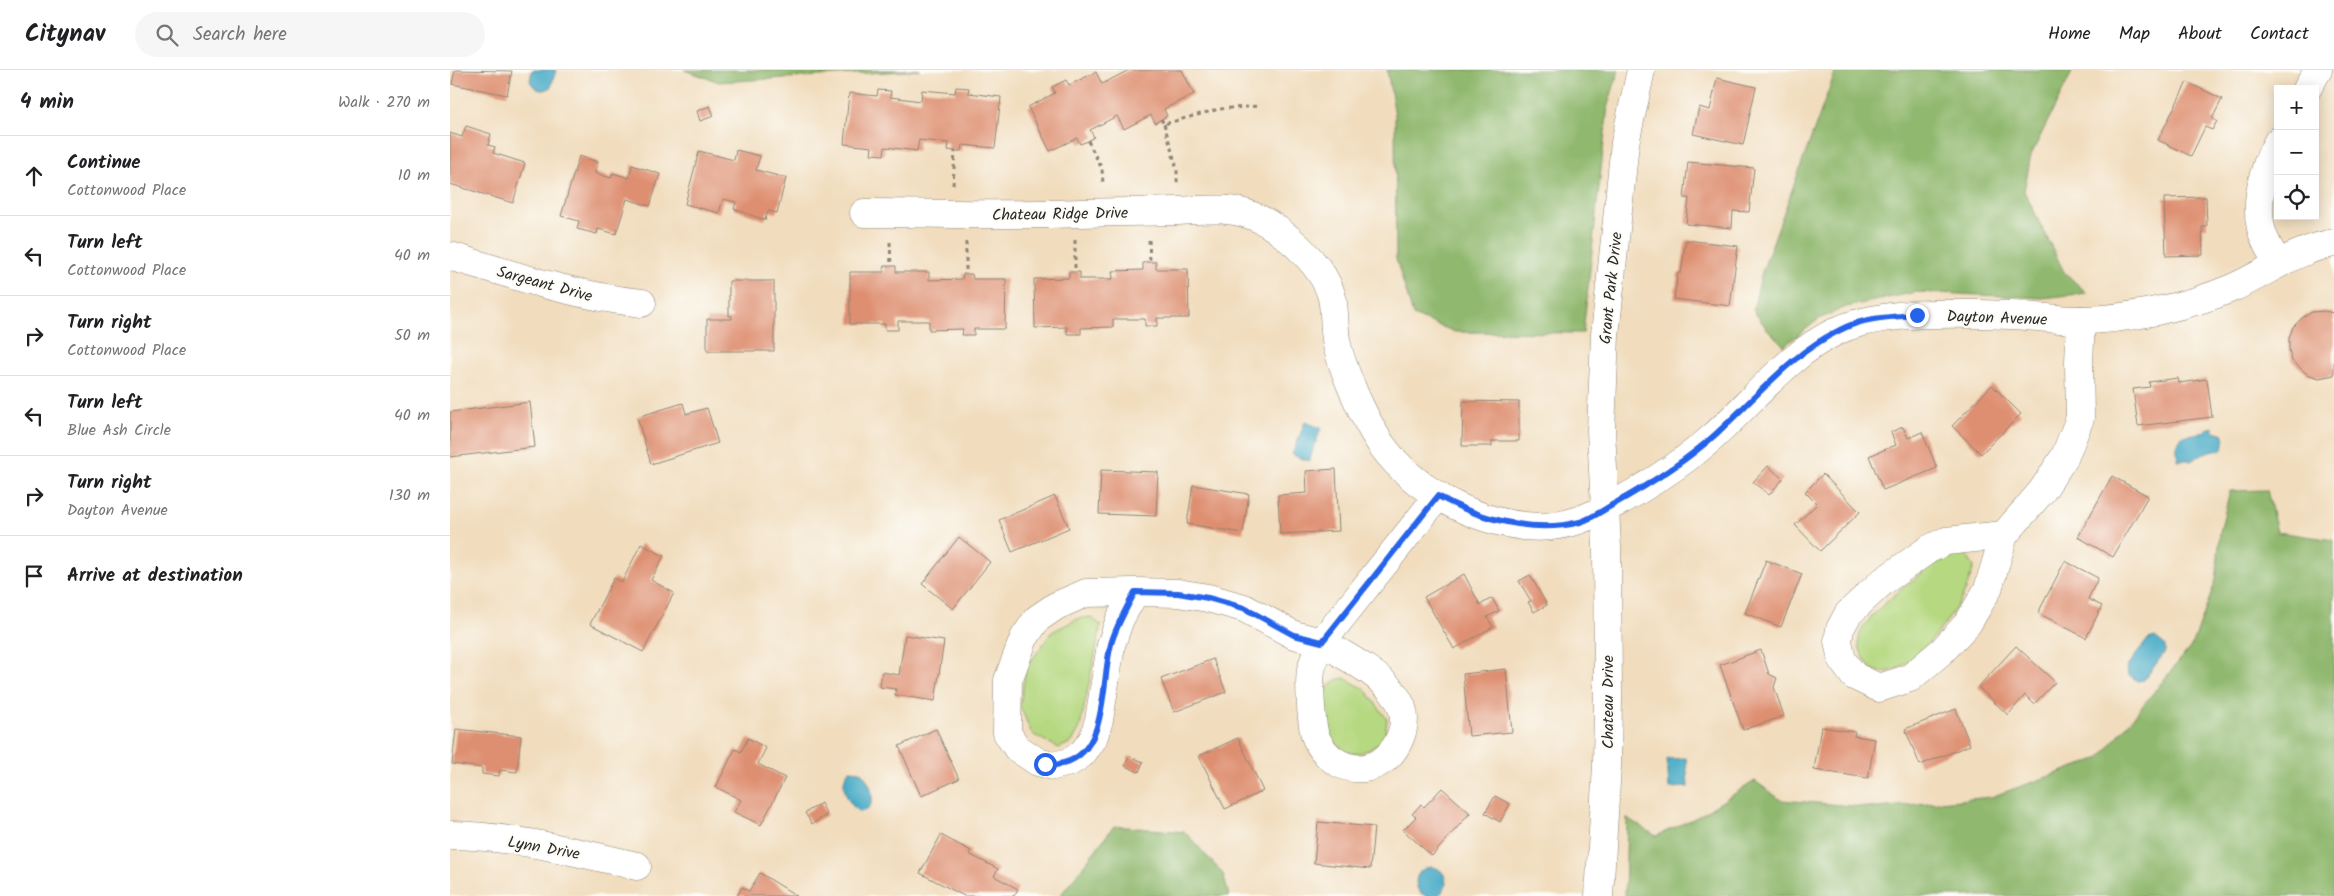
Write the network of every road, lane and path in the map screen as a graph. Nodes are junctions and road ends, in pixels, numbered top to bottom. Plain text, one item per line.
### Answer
1 (1641, 70) edge
2 (2318, 70) edge
3 (2309, 85) edge
4 (1260, 106) dead end
5 (1161, 119) dead end
6 (1164, 124) junction
7 (1088, 141) dead end
8 (2274, 148) edge
9 (955, 151) dead end
10 (1177, 211) junction
11 (1105, 212) junction
12 (864, 213) dead end
13 (953, 213) junction
14 (1255, 217) joint
15 (2334, 243) edge
16 (450, 256) edge
17 (2278, 263) junction
18 (642, 303) dead end
19 (2081, 320) junction
20 (1438, 496) junction
21 (1606, 509) junction
22 (2004, 535) junction
23 (1135, 592) junction
24 (1322, 642) junction
25 (450, 835) edge
26 (637, 866) dead end
27 (1599, 896) edge

1 - 21 street, Grant Park Drive
2 - 3 street
4 - 6 path
5 - 6 path
6 - 10 path
7 - 11 path
8 - 17 street
9 - 13 path
10 - 11 street, Chateau Ridge Drive
10 - 14 street, Chateau Ridge Drive
11 - 13 street, Chateau Ridge Drive
12 - 13 street, Chateau Ridge Drive
14 - 20 street, Dayton Avenue
15 - 17 street, Dayton Avenue
16 - 18 street, Sargeant Drive
17 - 19 street, Dayton Avenue
19 - 21 street, Dayton Avenue
19 - 22 street
20 - 21 street, Dayton Avenue
20 - 24 street
21 - 27 street, Chateau Drive
22 - 22 street
23 - 23 street
23 - 24 street
24 - 24 street
25 - 26 street, Lynn Drive

